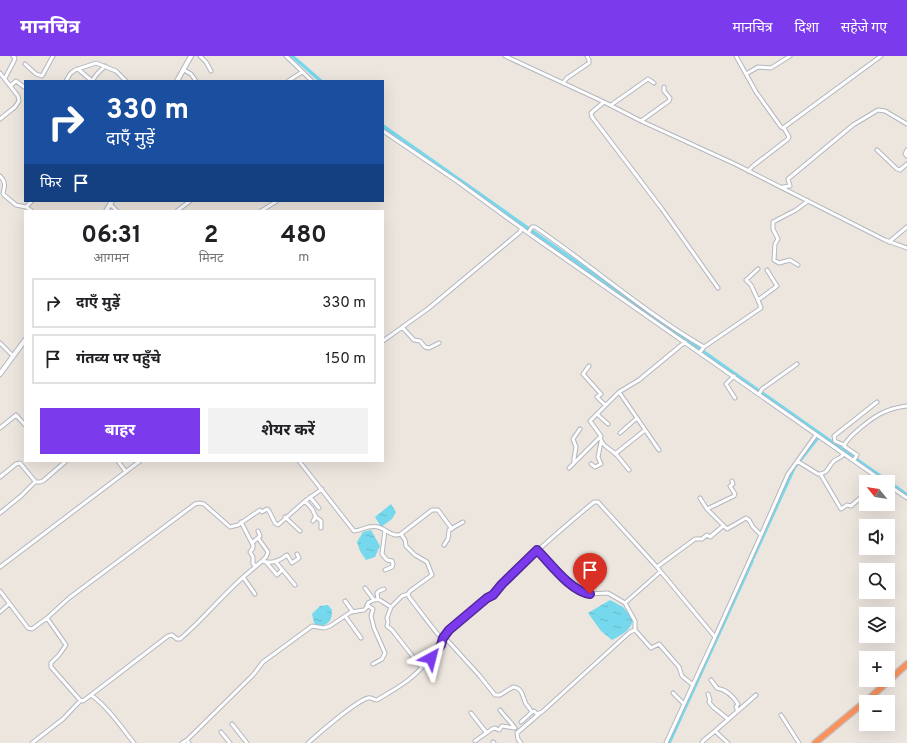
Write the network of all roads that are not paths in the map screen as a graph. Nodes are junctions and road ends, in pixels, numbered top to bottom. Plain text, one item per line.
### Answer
1 (13, 56) edge
2 (53, 56) edge
3 (191, 56) edge
4 (200, 56) edge
5 (286, 56) edge
6 (505, 56) edge
7 (587, 56) edge
8 (736, 56) edge
9 (790, 56) edge
10 (880, 56) edge
11 (25, 64) dead end
12 (105, 66) junction
13 (78, 69) junction
14 (184, 70) junction
15 (211, 71) dead end
16 (302, 72) junction
17 (0, 73) edge
18 (746, 74) junction
19 (5, 78) junction
20 (67, 80) edge
21 (91, 80) edge
22 (93, 80) edge
23 (125, 80) edge
24 (178, 80) edge
25 (195, 80) edge
26 (290, 80) edge
27 (311, 80) edge
28 (563, 83) junction
29 (654, 83) dead end
30 (10, 86) junction
31 (24, 87) edge
32 (664, 87) dead end
33 (604, 102) junction
34 (611, 105) junction
35 (0, 119) edge
36 (641, 121) junction
37 (907, 124) edge
38 (784, 128) junction
39 (384, 132) edge
40 (877, 150) dead end
41 (907, 150) edge
42 (907, 156) edge
43 (907, 164) edge
44 (748, 171) junction
45 (0, 176) edge
46 (781, 187) junction
47 (808, 201) junction
48 (31, 202) edge
49 (189, 202) edge
50 (275, 202) edge
51 (26, 207) junction
52 (30, 210) edge
53 (179, 210) edge
54 (263, 210) edge
55 (907, 227) edge
56 (522, 228) junction
57 (530, 230) junction
58 (889, 242) junction
59 (907, 248) edge
60 (798, 265) dead end
61 (758, 269) dead end
62 (767, 270) dead end
63 (718, 288) dead end
64 (758, 300) junction
65 (402, 327) junction
66 (384, 340) edge
67 (24, 342) edge
68 (685, 342) junction
69 (0, 343) edge
70 (440, 343) dead end
71 (704, 347) junction
72 (700, 352) junction
73 (13, 356) junction
74 (797, 364) dead end
75 (589, 366) dead end
76 (0, 374) edge
77 (734, 376) junction
78 (619, 392) junction
79 (759, 393) junction
80 (735, 398) dead end
81 (877, 402) dead end
82 (605, 405) junction
83 (907, 406) edge
84 (597, 414) junction
85 (637, 418) junction
86 (24, 424) edge
87 (608, 424) dead end
88 (0, 428) edge
89 (580, 429) dead end
90 (645, 430) junction
91 (620, 433) dead end
92 (818, 436) junction
93 (600, 437) junction
94 (601, 442) junction
95 (844, 445) junction
96 (659, 450) dead end
97 (615, 454) junction
98 (844, 454) junction
99 (855, 459) junction
100 (65, 462) edge
101 (119, 462) edge
102 (139, 462) edge
103 (300, 462) edge
104 (799, 462) junction
105 (574, 463) junction
106 (591, 464) dead end
107 (569, 468) dead end
108 (629, 470) dead end
109 (126, 472) junction
110 (821, 475) junction
111 (872, 475) edge
112 (0, 477) edge
113 (732, 481) dead end
114 (35, 482) junction
115 (322, 489) junction
116 (895, 490) edge
117 (310, 497) junction
118 (700, 498) dead end
119 (907, 498) edge
120 (859, 499) edge
121 (305, 501) junction
122 (319, 508) dead end
123 (707, 509) junction
124 (0, 513) edge
125 (315, 515) junction
126 (285, 517) junction
127 (313, 521) dead end
128 (241, 522) junction
129 (463, 522) dead end
130 (723, 526) junction
131 (321, 528) dead end
132 (452, 529) junction
133 (385, 530) junction
134 (258, 531) dead end
135 (300, 531) dead end
136 (401, 534) junction
137 (761, 535) junction
138 (258, 538) junction
139 (252, 543) junction
140 (444, 545) dead end
141 (537, 550) junction
142 (297, 554) dead end
143 (262, 561) junction
144 (275, 561) junction
145 (266, 562) junction
146 (0, 567) edge
147 (656, 567) junction
148 (255, 568) junction
149 (282, 570) junction
150 (386, 570) dead end
151 (660, 572) junction
152 (243, 577) junction
153 (295, 585) dead end
154 (365, 588) dead end
155 (384, 590) dead end
156 (0, 591) edge
157 (255, 594) dead end
158 (408, 594) junction
159 (378, 599) junction
160 (374, 600) junction
161 (346, 601) dead end
162 (624, 603) junction
163 (9, 604) junction
164 (367, 605) junction
165 (391, 607) junction
166 (0, 612) edge
167 (353, 612) junction
168 (345, 616) junction
169 (47, 618) junction
170 (636, 630) junction
171 (715, 637) junction
172 (361, 638) dead end
173 (443, 638) junction
174 (373, 664) dead end
175 (907, 664) edge
176 (421, 667) junction
177 (711, 680) dead end
178 (693, 685) junction
179 (673, 693) dead end
180 (708, 694) dead end
181 (91, 695) junction
182 (756, 695) dead end
183 (81, 700) junction
184 (684, 704) junction
185 (500, 710) dead end
186 (738, 711) junction
187 (532, 712) junction
188 (471, 713) dead end
189 (540, 714) junction
190 (781, 715) dead end
191 (728, 719) junction
192 (521, 722) dead end
193 (232, 724) dead end
194 (515, 728) junction
195 (715, 730) junction
196 (221, 732) dead end
197 (486, 732) junction
198 (519, 732) junction
199 (188, 741) edge
200 (475, 741) dead end
201 (819, 742) edge
202 (32, 743) edge
203 (134, 743) edge
204 (182, 743) edge
205 (230, 743) edge
206 (247, 743) edge
207 (308, 743) edge
208 (521, 743) edge
209 (666, 743) edge
210 (702, 743) edge
211 (728, 743) edge
212 (799, 743) edge

1 - 19 street
2 - 11 street
3 - 14 street
4 - 15 street
5 - 16 street
6 - 28 street
7 - 28 street
8 - 18 street
9 - 18 street
10 - 38 street
12 - 13 street
12 - 22 street
12 - 23 street
13 - 20 street
13 - 21 street
14 - 24 street
14 - 25 street
16 - 26 street
16 - 27 street
17 - 19 street
18 - 38 street
19 - 30 street
28 - 33 street
29 - 34 street
30 - 31 street
30 - 35 street
32 - 36 street
33 - 34 street
33 - 63 street
34 - 36 street
36 - 44 street
37 - 46 street
38 - 44 street
39 - 56 street
40 - 43 street
41 - 42 street
44 - 46 street
45 - 51 street
46 - 47 street
47 - 58 street
47 - 60 street
48 - 51 street
49 - 53 street
50 - 54 street
51 - 52 street
55 - 58 street
56 - 57 street
56 - 65 street
57 - 68 street
57 - 71 street
58 - 59 street
61 - 64 street
62 - 64 street
64 - 71 street
65 - 66 street
65 - 70 street
67 - 73 street
68 - 72 street
68 - 78 street
69 - 73 street
71 - 72 street
72 - 77 street
73 - 76 street
74 - 79 street
75 - 82 street
77 - 79 street
77 - 80 street
78 - 82 street
78 - 85 street
79 - 92 street
81 - 95 street
82 - 84 street
83 - 95 street
84 - 87 street
84 - 93 street
85 - 90 street
85 - 91 street
86 - 88 street
89 - 105 street
90 - 96 street
90 - 97 street
92 - 98 street
92 - 104 street
93 - 94 street
93 - 105 street
94 - 97 street
94 - 106 street
95 - 99 street
97 - 108 street
98 - 99 street
98 - 110 street
99 - 111 street
100 - 114 street
101 - 109 street
102 - 109 street
103 - 115 street
104 - 110 street
104 - 137 street
105 - 107 street
109 - 146 street
110 - 120 street
112 - 114 street
113 - 123 street
114 - 124 street
115 - 117 street
115 - 133 street
116 - 119 street
117 - 121 street
117 - 122 street
118 - 123 street
121 - 125 street
121 - 126 street
123 - 130 street
125 - 127 street
125 - 131 street
126 - 128 street
126 - 135 street
128 - 139 street
128 - 169 street
129 - 132 street
130 - 137 street
130 - 147 street
132 - 136 street
132 - 140 street
133 - 136 street
133 - 150 street
134 - 138 street
136 - 158 street
137 - 171 street
138 - 139 street
138 - 143 street
139 - 148 street
141 - 147 street
141 - 162 street
141 - 173 street
142 - 144 street
143 - 145 street
143 - 148 street
144 - 145 street
144 - 149 street
145 - 149 street
147 - 151 street
148 - 152 street
149 - 153 street
151 - 162 street
151 - 171 street
152 - 157 street
152 - 181 street
154 - 160 street
155 - 159 street
156 - 163 street
158 - 165 street
158 - 173 street
159 - 160 street
159 - 165 street
160 - 164 street
161 - 167 street
162 - 170 street
163 - 166 street
163 - 169 street
164 - 167 street
164 - 174 street
165 - 176 street
167 - 168 street
168 - 172 street
168 - 199 street
169 - 183 street
170 - 178 street
170 - 189 street
171 - 178 street
173 - 176 street
173 - 187 street
175 - 201 highway
176 - 207 street
177 - 186 street
178 - 184 street
179 - 184 street
180 - 191 street
181 - 183 street
181 - 203 street
182 - 186 street
183 - 202 street
184 - 209 street
185 - 194 street
186 - 191 street
187 - 189 street
187 - 192 street
188 - 197 street
189 - 198 street
190 - 212 street
191 - 195 street
193 - 206 street
194 - 197 street
194 - 198 street
195 - 210 street
195 - 211 street
196 - 205 street
197 - 200 street
198 - 208 street
199 - 204 street

